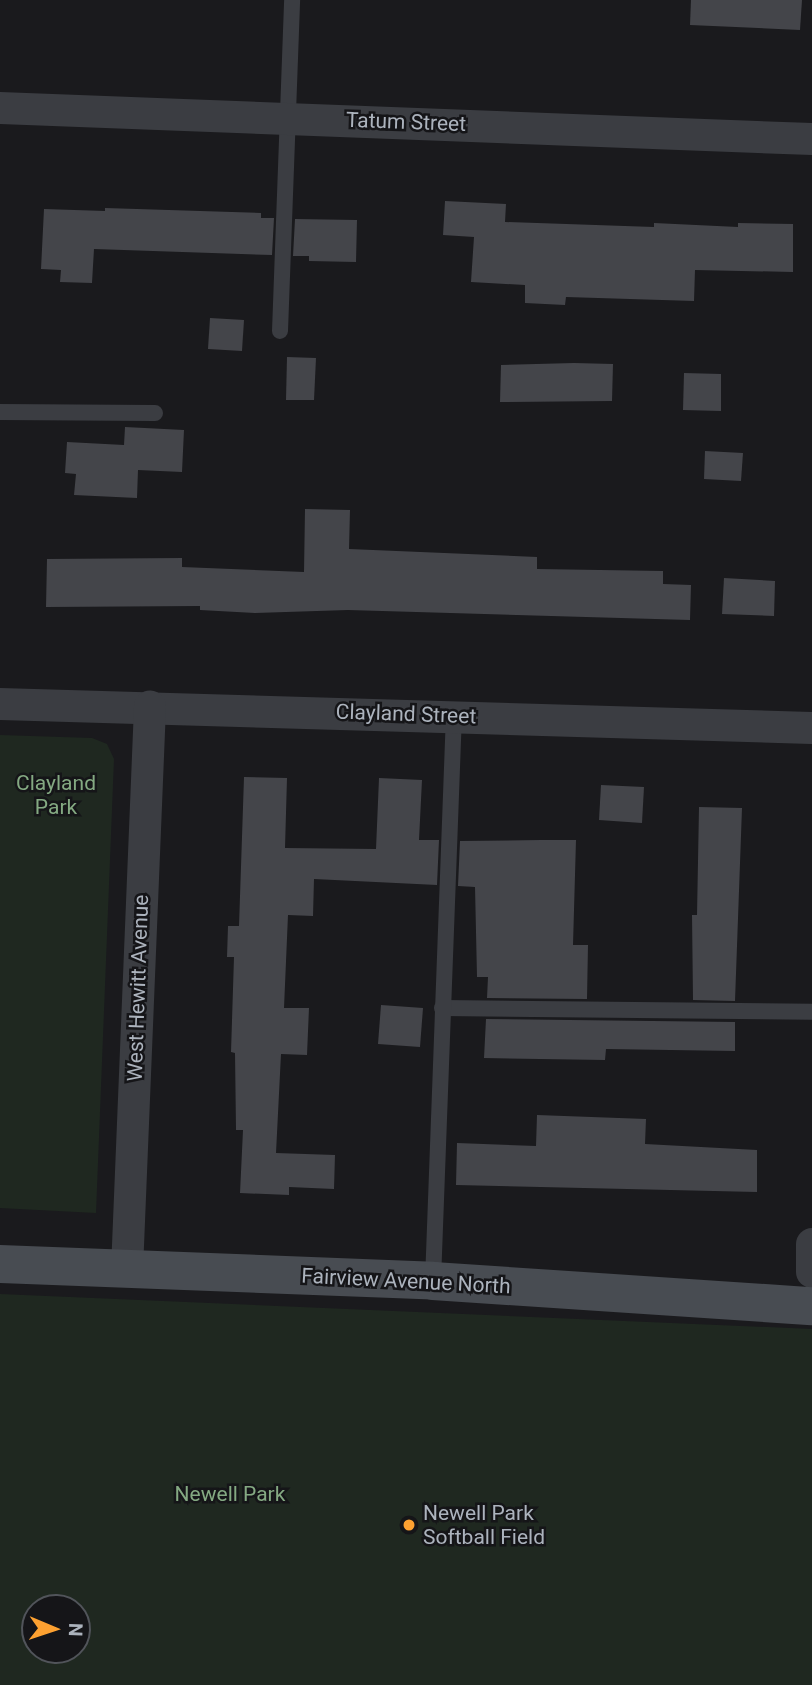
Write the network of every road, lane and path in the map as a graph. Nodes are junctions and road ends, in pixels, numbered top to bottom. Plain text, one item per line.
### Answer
1 (292, 0) edge
2 (0, 108) edge
3 (287, 117) junction
4 (812, 139) edge
5 (280, 331) dead end
6 (0, 412) edge
7 (155, 414) dead end
8 (0, 704) edge
9 (150, 706) junction
10 (454, 715) junction
11 (812, 728) edge
12 (442, 1008) junction
13 (812, 1012) edge
14 (812, 1244) edge
15 (0, 1264) edge
16 (127, 1270) junction
17 (812, 1272) edge
18 (433, 1281) junction
19 (812, 1306) edge

1 - 3 lane
2 - 3 street, Tatum Street
3 - 4 street, Tatum Street
3 - 5 lane
6 - 7 lane
8 - 9 street, Clayland Street
9 - 10 street, Clayland Street
9 - 16 street, West Hewitt Avenue
10 - 11 street, Clayland Street
10 - 12 lane
12 - 13 lane
12 - 18 lane
14 - 17 street
15 - 16 street, Fairview Avenue North
16 - 18 street, Fairview Avenue North
18 - 19 street, Fairview Avenue North

